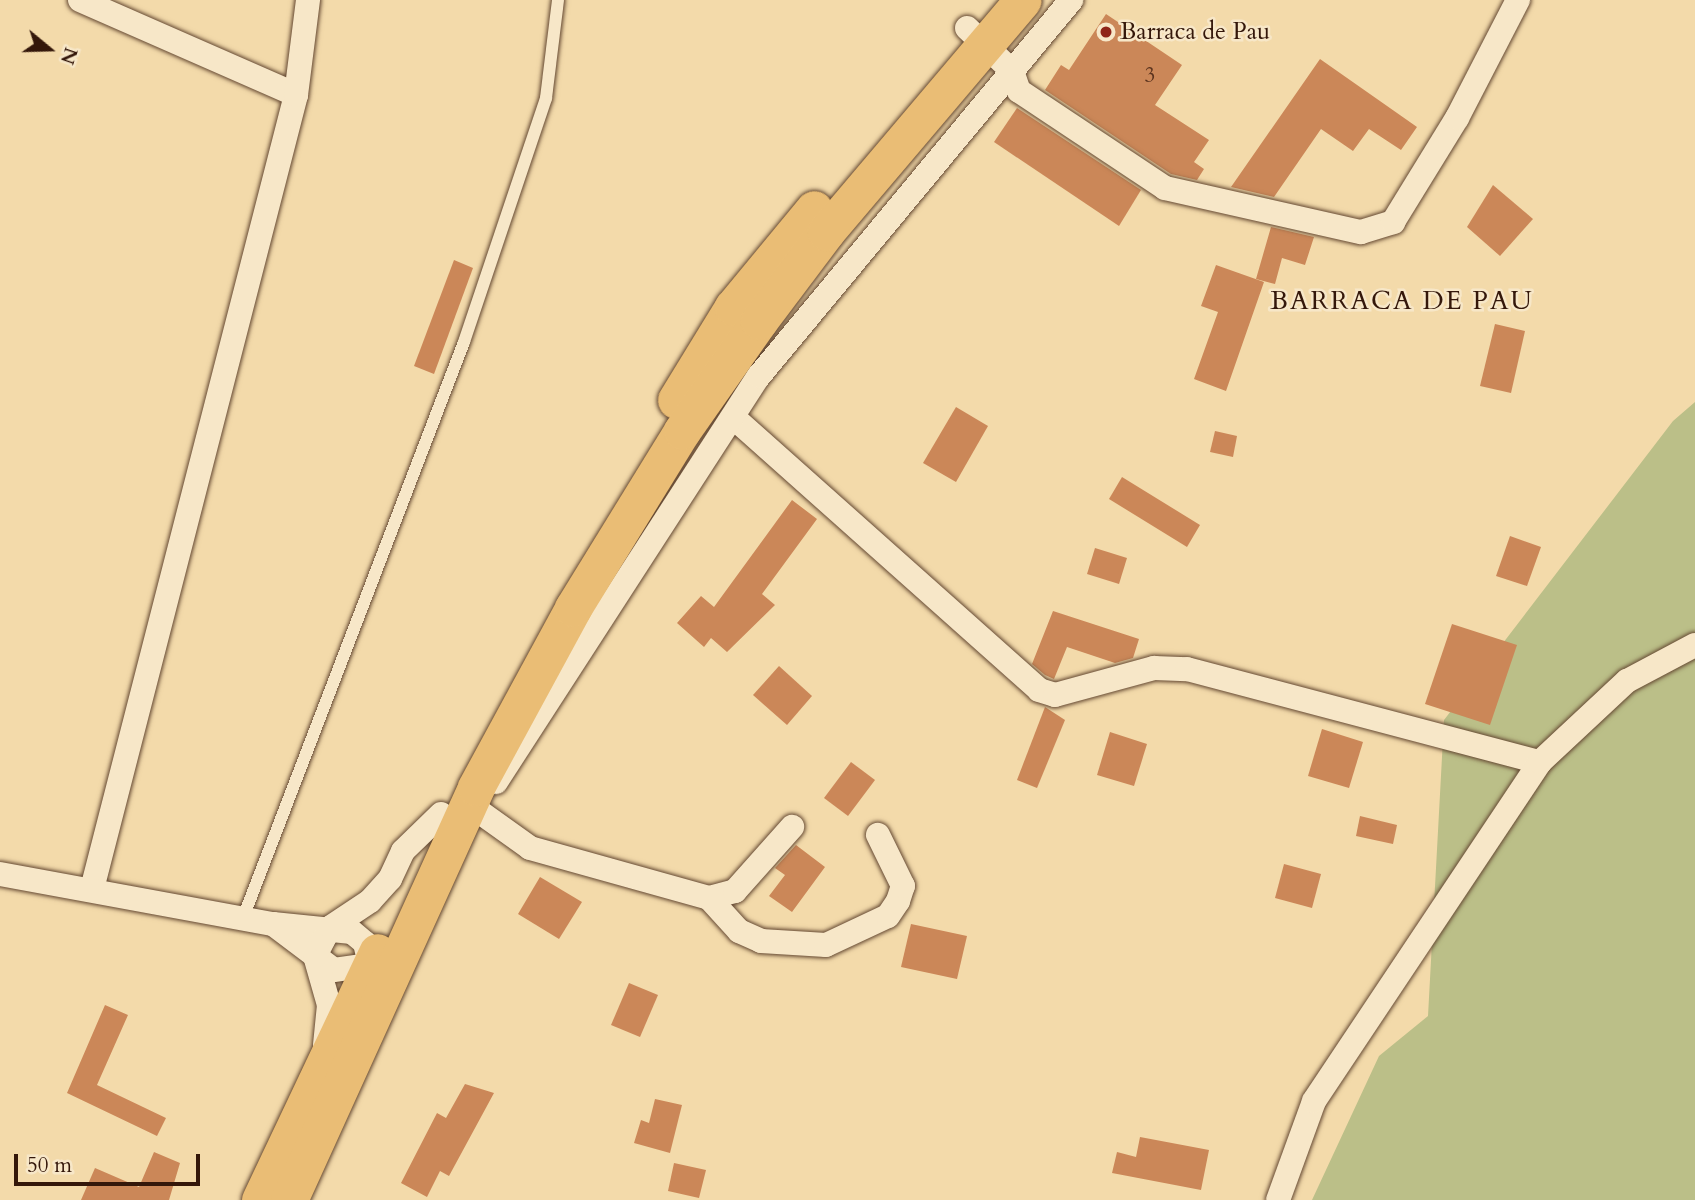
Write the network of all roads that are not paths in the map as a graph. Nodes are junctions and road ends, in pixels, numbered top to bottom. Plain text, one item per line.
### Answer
1 (80, 0) edge
2 (308, 0) edge
3 (558, 0) edge
4 (991, 0) edge
5 (1023, 0) edge
6 (1071, 0) edge
7 (1518, 0) edge
8 (977, 35) junction
9 (1012, 71) junction
10 (296, 95) junction
11 (733, 417) junction
12 (1695, 645) edge
13 (1540, 762) junction
14 (477, 810) junction
15 (442, 814) junction
16 (792, 827) dead end
17 (878, 835) dead end
18 (0, 874) edge
19 (434, 881) junction
20 (92, 889) junction
21 (709, 898) junction
22 (243, 918) junction
23 (273, 924) junction
24 (331, 927) junction
25 (315, 956) junction
26 (381, 970) junction
27 (324, 1056) junction
28 (260, 1200) edge
29 (289, 1200) edge
30 (1278, 1200) edge

1 - 10 street
2 - 10 street
3 - 22 lane
4 - 8 main road
5 - 8 main road
6 - 9 street
7 - 9 street
8 - 9 street
8 - 15 main road
8 - 19 main road
9 - 11 street
10 - 20 street
11 - 13 street
11 - 14 street
12 - 13 street
13 - 30 street
14 - 19 street
14 - 21 street
15 - 24 street
15 - 26 main road
16 - 21 street
17 - 21 street
18 - 20 street
19 - 26 main road
20 - 22 street
22 - 23 street
23 - 24 street
23 - 25 street
24 - 25 street
24 - 26 street
25 - 26 street
25 - 27 street
26 - 27 main road
26 - 29 main road
27 - 28 main road

